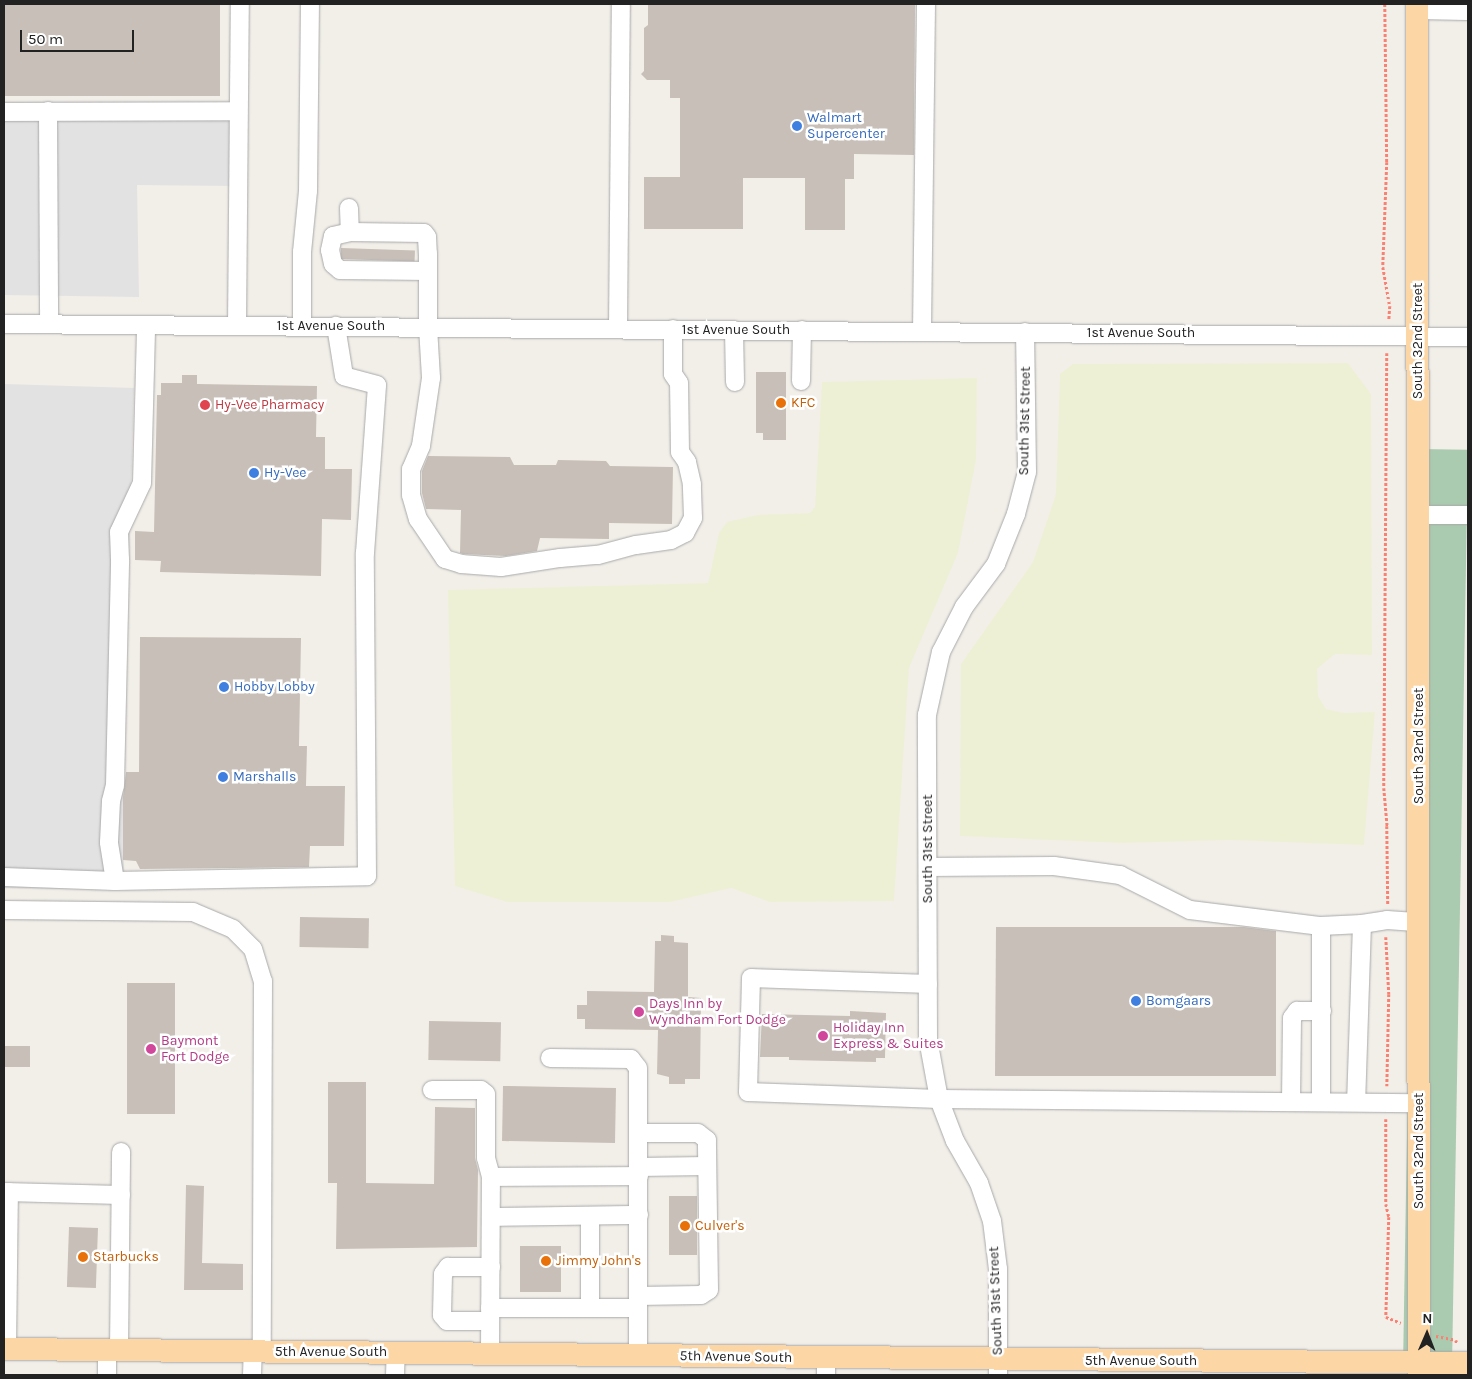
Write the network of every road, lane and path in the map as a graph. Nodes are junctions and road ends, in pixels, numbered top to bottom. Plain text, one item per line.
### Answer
1 (240, 4) edge
2 (310, 4) edge
3 (621, 4) edge
4 (926, 4) edge
5 (1385, 4) edge
6 (1417, 7) edge
7 (1468, 10) edge
8 (48, 111) junction
9 (237, 111) junction
10 (4, 112) edge
11 (349, 208) dead end
12 (350, 232) junction
13 (330, 250) junction
14 (302, 252) junction
15 (428, 271) junction
16 (4, 324) edge
17 (48, 324) junction
18 (146, 325) junction
19 (236, 326) junction
20 (302, 326) junction
21 (336, 326) junction
22 (428, 327) junction
23 (618, 329) junction
24 (673, 329) junction
25 (734, 330) junction
26 (802, 330) junction
27 (922, 331) junction
28 (1025, 332) junction
29 (1388, 335) junction
30 (1418, 336) junction
31 (1468, 337) edge
32 (801, 381) dead end
33 (735, 382) dead end
34 (1419, 515) junction
35 (1468, 515) edge
36 (928, 866) junction
37 (4, 877) edge
38 (114, 881) junction
39 (4, 910) edge
40 (1387, 920) junction
41 (1419, 922) junction
42 (1362, 924) junction
43 (1321, 926) junction
44 (928, 984) junction
45 (1322, 1011) junction
46 (550, 1058) dead end
47 (432, 1090) dead end
48 (939, 1099) junction
49 (1291, 1101) junction
50 (1321, 1101) junction
51 (1356, 1101) junction
52 (1386, 1101) junction
53 (1419, 1103) junction
54 (639, 1133) junction
55 (121, 1152) dead end
56 (707, 1166) junction
57 (639, 1172) junction
58 (491, 1177) junction
59 (7, 1192) edge
60 (121, 1194) junction
61 (590, 1216) junction
62 (639, 1216) junction
63 (491, 1217) junction
64 (491, 1267) junction
65 (638, 1302) junction
66 (590, 1308) junction
67 (490, 1315) junction
68 (1419, 1329) junction
69 (5, 1349) edge
70 (113, 1350) junction
71 (257, 1351) junction
72 (396, 1352) junction
73 (490, 1354) junction
74 (638, 1356) junction
75 (1464, 1363) edge
76 (826, 1367) edge
77 (998, 1367) edge
78 (1128, 1368) edge
79 (1419, 1369) edge
80 (107, 1375) edge
81 (252, 1375) edge
82 (396, 1375) edge

1 - 9 street
2 - 14 street
3 - 23 street
4 - 27 street
5 - 29 path
6 - 7 street
6 - 30 main road, South 32nd Street
8 - 9 street
8 - 10 street
8 - 17 street
9 - 19 street
11 - 12 street
12 - 13 street
12 - 15 street
13 - 14 street
13 - 15 street
14 - 20 street
15 - 22 street
16 - 17 street, 1st Avenue South
17 - 18 street, 1st Avenue South
18 - 19 street, 1st Avenue South
18 - 38 street
19 - 20 street, 1st Avenue South
20 - 21 street, 1st Avenue South
21 - 22 street, 1st Avenue South
21 - 38 street
22 - 23 street, 1st Avenue South
22 - 24 street
23 - 24 street, 1st Avenue South
24 - 25 street, 1st Avenue South
25 - 26 street, 1st Avenue South
25 - 33 street
26 - 27 street, 1st Avenue South
26 - 32 street
27 - 28 street, 1st Avenue South
28 - 29 street, 1st Avenue South
28 - 36 street, South 31st Street
29 - 30 street, 1st Avenue South
29 - 40 path
30 - 31 street, 1st Avenue South
30 - 34 main road, South 32nd Street
34 - 35 street
34 - 41 main road, South 32nd Street
36 - 43 street
36 - 44 street, South 31st Street
37 - 38 street
39 - 71 street
40 - 41 street
40 - 42 street
40 - 52 path
41 - 53 main road, South 32nd Street
42 - 43 street
42 - 51 street
43 - 45 street
44 - 48 street, South 31st Street
44 - 48 street
45 - 49 street
45 - 50 street
46 - 54 street
47 - 58 street
48 - 49 street
48 - 77 street, South 31st Street
49 - 50 street
50 - 51 street
51 - 52 street
52 - 53 street
52 - 68 path
53 - 68 main road, South 32nd Street
54 - 56 street
54 - 57 street
55 - 60 street
56 - 57 street
56 - 65 street
57 - 58 street
57 - 62 street
58 - 63 street
59 - 60 street
59 - 69 street
60 - 70 street
61 - 62 street
61 - 63 street
61 - 66 street
62 - 65 street
63 - 64 street
64 - 67 street
64 - 67 street
65 - 66 street
65 - 74 street
66 - 67 street
67 - 73 street
68 - 75 path
68 - 79 main road, South 32nd Street
69 - 70 main road, 5th Avenue South
70 - 71 main road, 5th Avenue South
70 - 80 street
71 - 72 main road, 5th Avenue South
71 - 81 street
72 - 73 main road, 5th Avenue South
72 - 82 street
73 - 74 main road, 5th Avenue South
74 - 76 main road, 5th Avenue South
75 - 79 main road, 5th Avenue South
76 - 77 main road, 5th Avenue South
77 - 78 main road, 5th Avenue South
78 - 79 main road, 5th Avenue South

